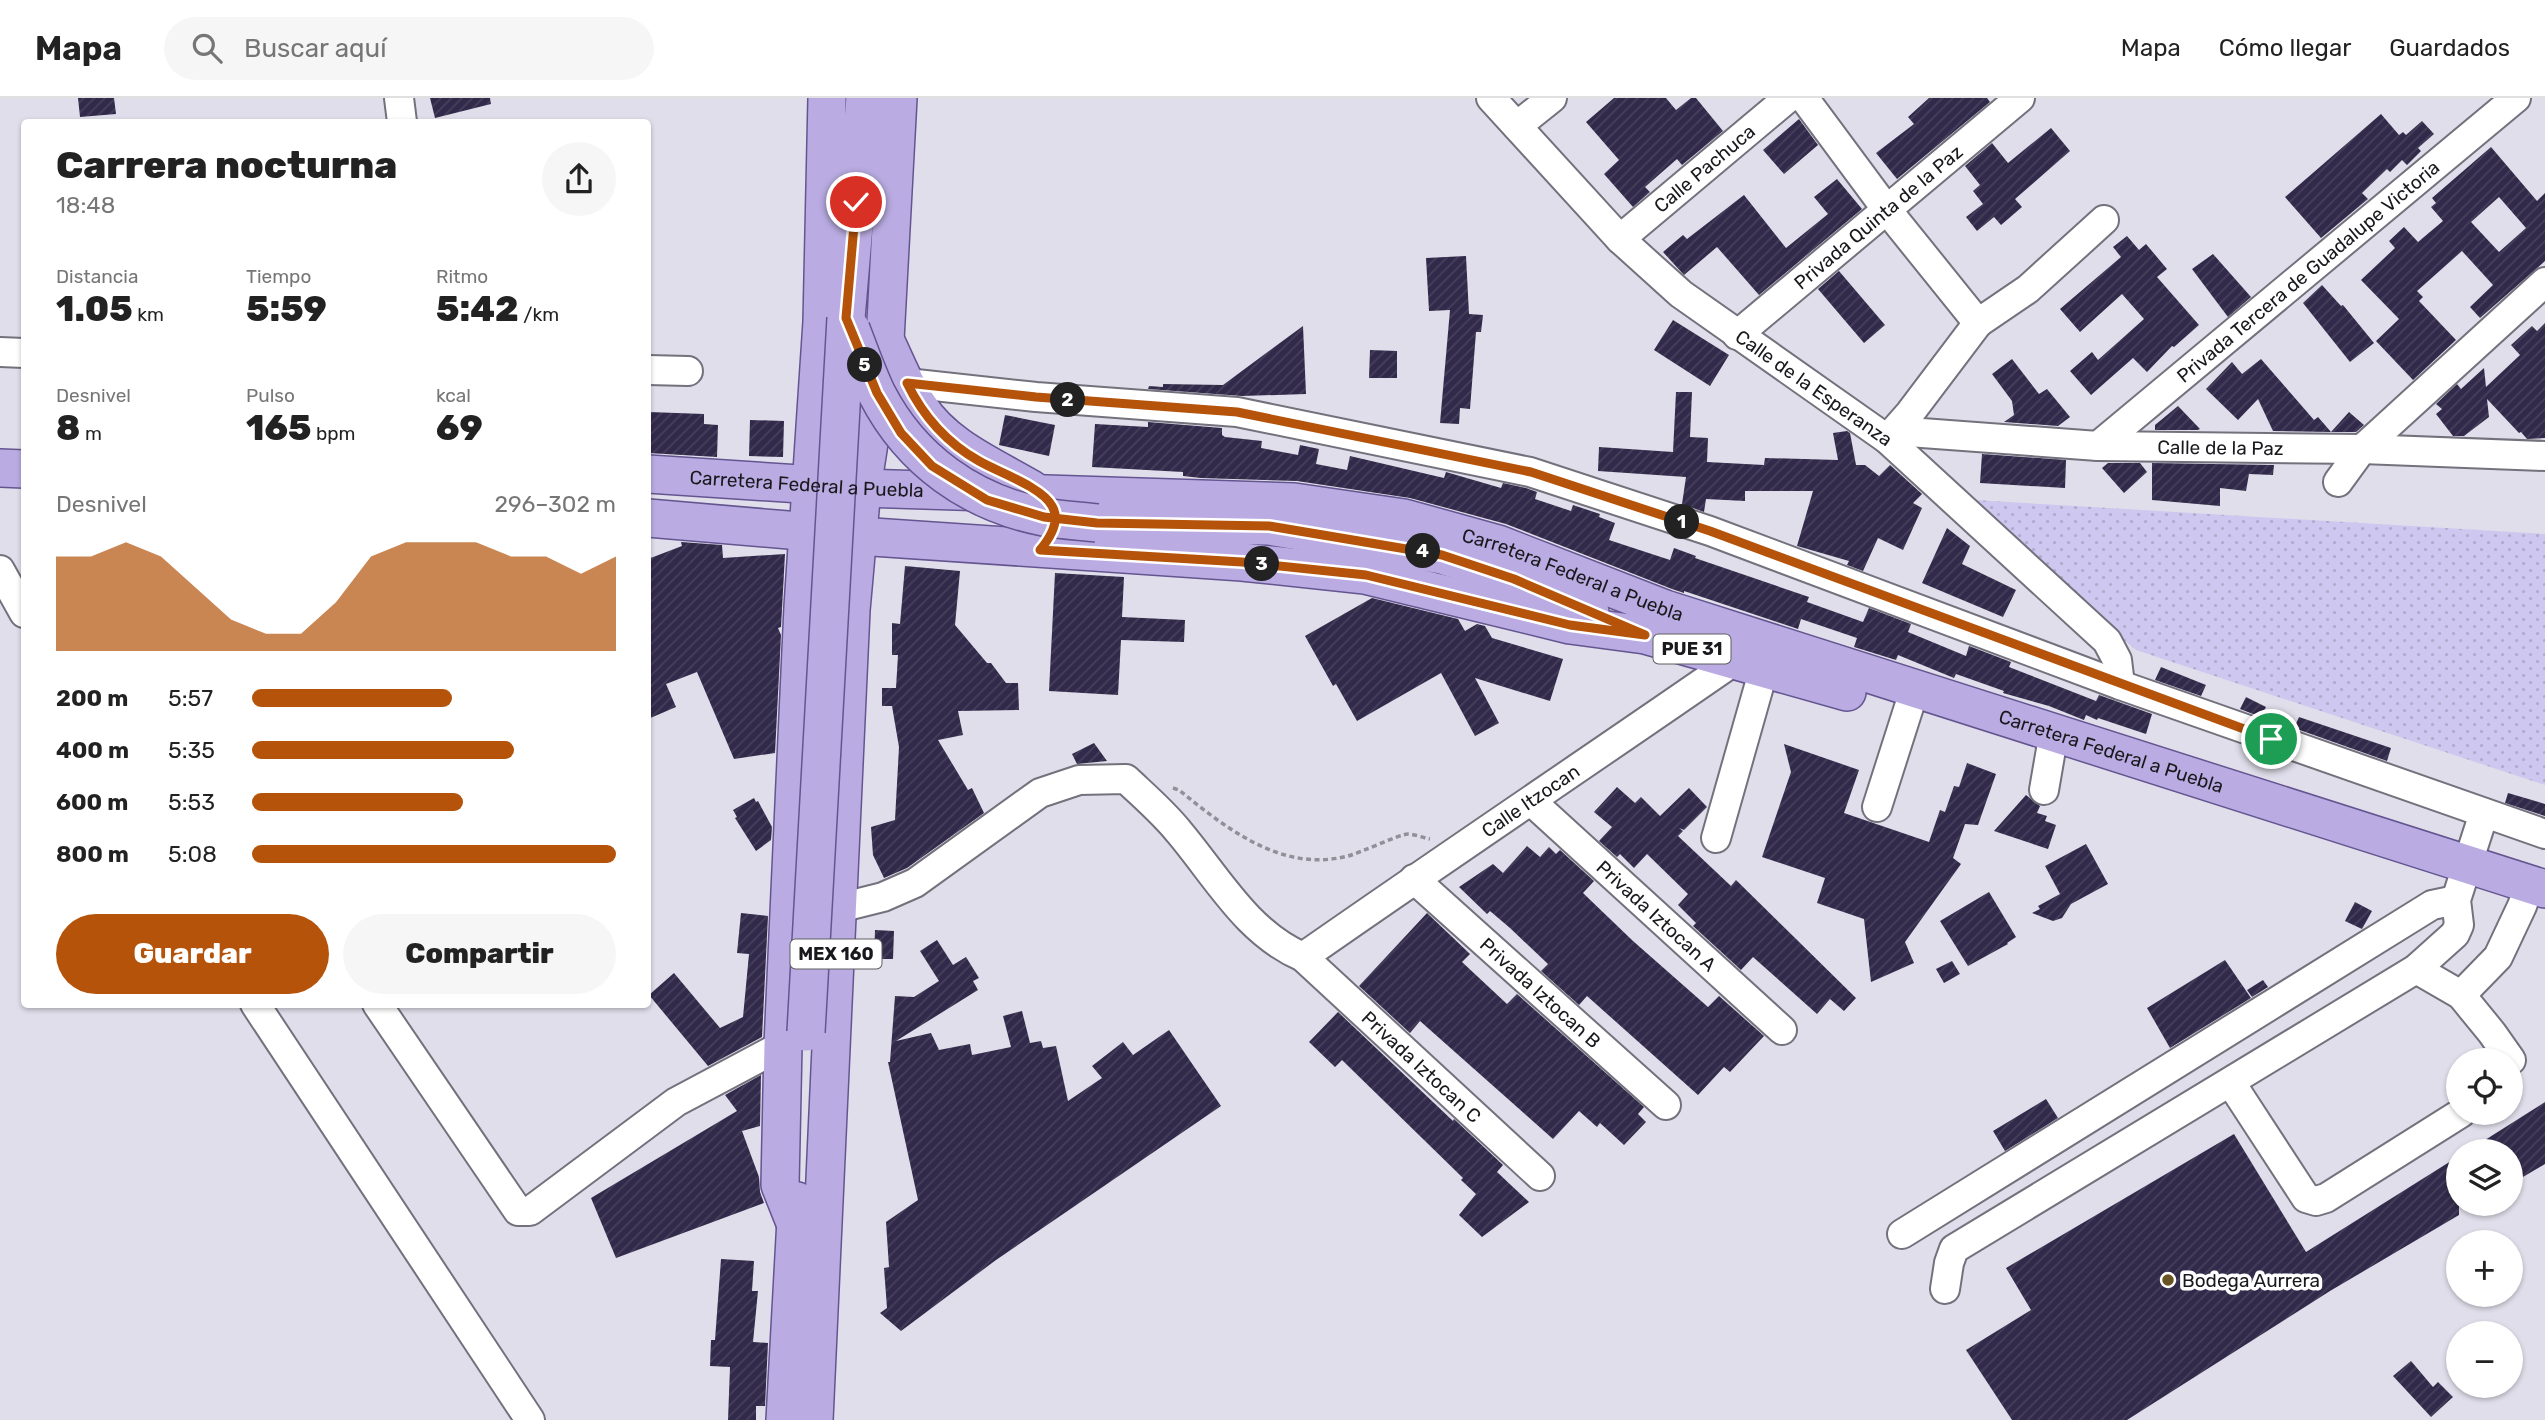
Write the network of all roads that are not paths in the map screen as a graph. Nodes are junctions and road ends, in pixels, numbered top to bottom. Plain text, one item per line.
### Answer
1 (399, 98) edge
2 (827, 98) edge
3 (865, 98) edge
4 (898, 98) edge
5 (1491, 98) edge
6 (1552, 98) edge
7 (1788, 98) edge
8 (1804, 98) edge
9 (2020, 98) edge
10 (2516, 98) edge
11 (402, 119) edge
12 (1517, 127) junction
13 (1887, 210) junction
14 (2104, 220) dead end
15 (1620, 239) junction
16 (2545, 282) edge
17 (834, 320) junction
18 (1978, 323) junction
19 (885, 332) junction
20 (1737, 335) junction
21 (0, 352) edge
22 (21, 353) edge
23 (651, 370) edge
24 (688, 371) dead end
25 (907, 383) junction
26 (1891, 435) junction
27 (2098, 446) junction
28 (2362, 449) junction
29 (2545, 456) edge
30 (0, 468) edge
31 (21, 469) edge
32 (651, 474) edge
33 (2338, 482) dead end
34 (811, 484) junction
35 (862, 488) junction
36 (1020, 492) junction
37 (651, 518) edge
38 (809, 533) junction
39 (858, 536) junction
40 (998, 547) junction
41 (1040, 550) junction
42 (0, 570) edge
43 (803, 607) junction
44 (21, 608) edge
45 (851, 610) junction
46 (1645, 635) junction
47 (1753, 651) junction
48 (2120, 685) junction
49 (1912, 699) junction
50 (2052, 742) junction
51 (2043, 790) dead end
52 (1531, 801) junction
53 (1877, 807) dead end
54 (2484, 813) junction
55 (2545, 834) edge
56 (1717, 838) dead end
57 (1414, 879) junction
58 (2462, 883) junction
59 (2536, 898) edge
60 (839, 908) junction
61 (1303, 957) junction
62 (2416, 969) junction
63 (2461, 995) junction
64 (258, 1008) edge
65 (380, 1008) edge
66 (1782, 1030) dead end
67 (794, 1038) junction
68 (2503, 1048) edge
69 (2231, 1083) junction
70 (1666, 1105) dead end
71 (2446, 1122) edge
72 (1540, 1176) dead end
73 (1902, 1234) dead end
74 (1945, 1289) dead end
75 (801, 1376) junction
76 (530, 1420) edge
77 (785, 1420) edge
78 (814, 1420) edge

1 - 11 street
2 - 17 main road
3 - 17 main road, MEX 160
4 - 19 main road, MEX 160
5 - 12 street, Calle de la Esperanza
6 - 12 street
7 - 15 street, Calle Pachuca
8 - 13 street
9 - 13 street, Privada Quinta de la Paz
10 - 27 street, Privada Tercera de Guadalupe Victoria
12 - 15 street, Calle de la Esperanza
13 - 18 street
13 - 20 street, Privada Quinta de la Paz
14 - 18 street
15 - 20 street, Calle de la Esperanza
16 - 28 street
17 - 19 main road
17 - 34 main road
17 - 46 main road, bridge
17 - 67 main road, MEX 160, bridge
18 - 26 street
19 - 25 main road
19 - 35 main road, MEX 160
20 - 26 street, Calle de la Esperanza
21 - 22 street
23 - 24 street
25 - 36 main road
25 - 48 street
26 - 27 street, Calle de la Paz
26 - 48 street, Calle de la Esperanza
27 - 28 street, Calle de la Paz
28 - 29 street, Calle de la Paz
28 - 33 street
30 - 31 main road
32 - 34 main road, Carretera Federal a Puebla / PUE 31
34 - 35 main road, Carretera Federal a Puebla / PUE 31
34 - 38 main road
35 - 36 main road, Carretera Federal a Puebla / PUE 31
35 - 39 main road, MEX 160
36 - 40 main road
36 - 41 main road
36 - 47 main road, Carretera Federal a Puebla / PUE 31
37 - 38 main road, Carretera Federal a Puebla / PUE 31
38 - 39 main road, Carretera Federal a Puebla / PUE 31
38 - 43 main road
39 - 40 main road, Carretera Federal a Puebla / PUE 31
39 - 45 main road, MEX 160
40 - 41 main road, Carretera Federal a Puebla / PUE 31
41 - 46 main road, Carretera Federal a Puebla / PUE 31
42 - 44 street
43 - 45 main road
43 - 67 main road
45 - 60 main road, MEX 160
46 - 47 main road, Carretera Federal a Puebla / PUE 31
47 - 49 main road, Carretera Federal a Puebla / PUE 31
47 - 52 street, Calle Itzocan
47 - 56 street
48 - 54 street
49 - 50 main road, Carretera Federal a Puebla / PUE 31
49 - 53 street
50 - 51 street
50 - 58 main road, Carretera Federal a Puebla / PUE 31
52 - 57 street, Calle Itzocan
52 - 66 street, Privada Iztocan A
54 - 55 street
54 - 58 street
57 - 61 street, Calle Itzocan
57 - 70 street, Privada Iztocan B
58 - 59 main road, Carretera Federal a Puebla / PUE 31
58 - 62 street
58 - 73 street
59 - 63 street
60 - 61 street, Privada Iztocan C
60 - 75 main road, MEX 160
61 - 72 street, Privada Iztocan C
62 - 63 street
62 - 69 street
63 - 68 street
64 - 76 street
65 - 67 street
67 - 75 main road, MEX 160
69 - 71 street
69 - 74 street
75 - 77 main road, MEX 160
75 - 78 main road, MEX 160

